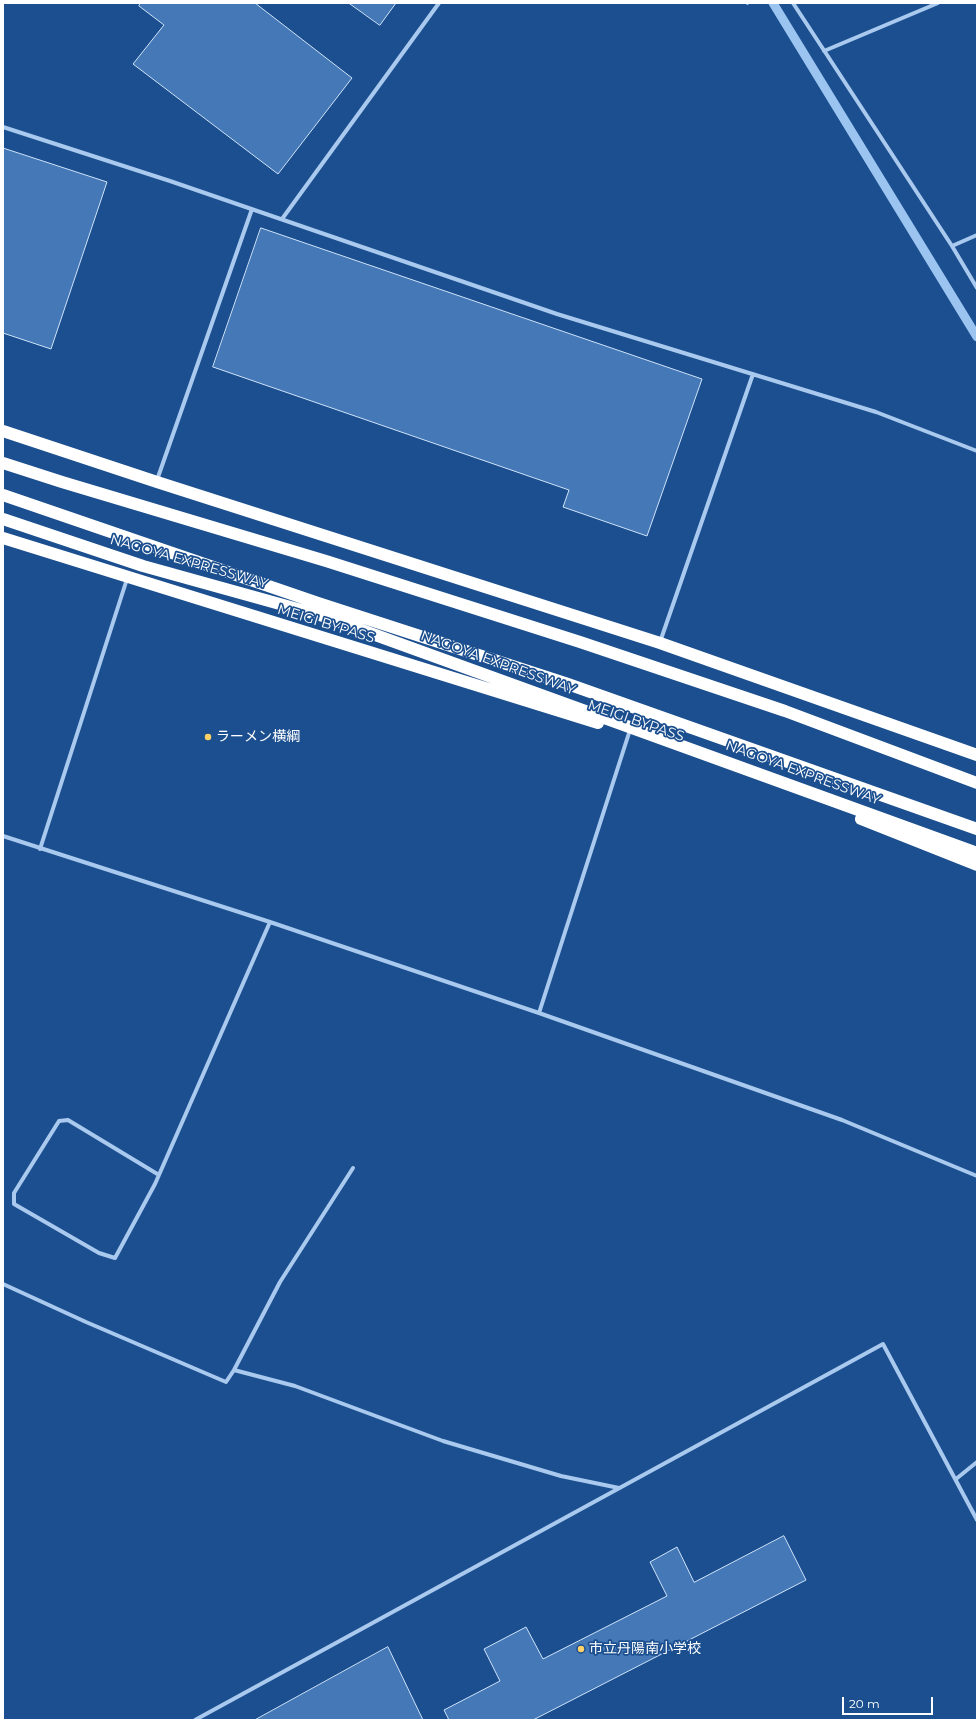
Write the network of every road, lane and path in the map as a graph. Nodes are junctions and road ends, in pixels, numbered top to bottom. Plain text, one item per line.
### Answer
1 (438, 3) edge
2 (747, 3) edge
3 (793, 3) edge
4 (938, 3) edge
5 (749, 6) dead end
6 (824, 51) junction
7 (3, 127) edge
8 (252, 209) junction
9 (282, 220) junction
10 (977, 235) edge
11 (952, 246) junction
12 (977, 288) edge
13 (753, 374) junction
14 (3, 431) edge
15 (977, 451) edge
16 (3, 463) edge
17 (157, 482) junction
18 (3, 495) edge
19 (3, 520) edge
20 (3, 538) edge
21 (127, 578) junction
22 (660, 643) junction
23 (629, 733) junction
24 (977, 755) edge
25 (977, 783) edge
26 (977, 829) edge
27 (3, 836) edge
28 (40, 849) junction
29 (977, 853) edge
30 (977, 865) edge
31 (270, 922) junction
32 (538, 1013) junction
33 (353, 1168) dead end
34 (159, 1175) junction
35 (977, 1176) edge
36 (3, 1284) edge
37 (234, 1370) junction
38 (977, 1462) edge
39 (956, 1479) junction
40 (619, 1488) junction
41 (977, 1520) edge
42 (195, 1720) edge

1 - 9 street
2 - 5 path
3 - 6 street
4 - 6 street
6 - 11 street
7 - 8 street
8 - 9 street
8 - 17 street
9 - 13 street
10 - 11 street
11 - 12 street
13 - 15 street
13 - 22 street
14 - 17 highway
16 - 25 highway
17 - 22 highway
18 - 26 highway
19 - 29 highway, NAGOYA EXPRESSWAY
20 - 21 highway, MEIGI BYPASS
21 - 23 highway, MEIGI BYPASS
21 - 28 street
22 - 24 highway
23 - 30 highway, MEIGI BYPASS
23 - 32 street
27 - 28 street
28 - 31 street
31 - 32 street
31 - 34 street
32 - 35 street
33 - 37 street
34 - 34 street
36 - 37 street
37 - 40 street
38 - 39 street
39 - 40 street
39 - 41 street
40 - 42 street

